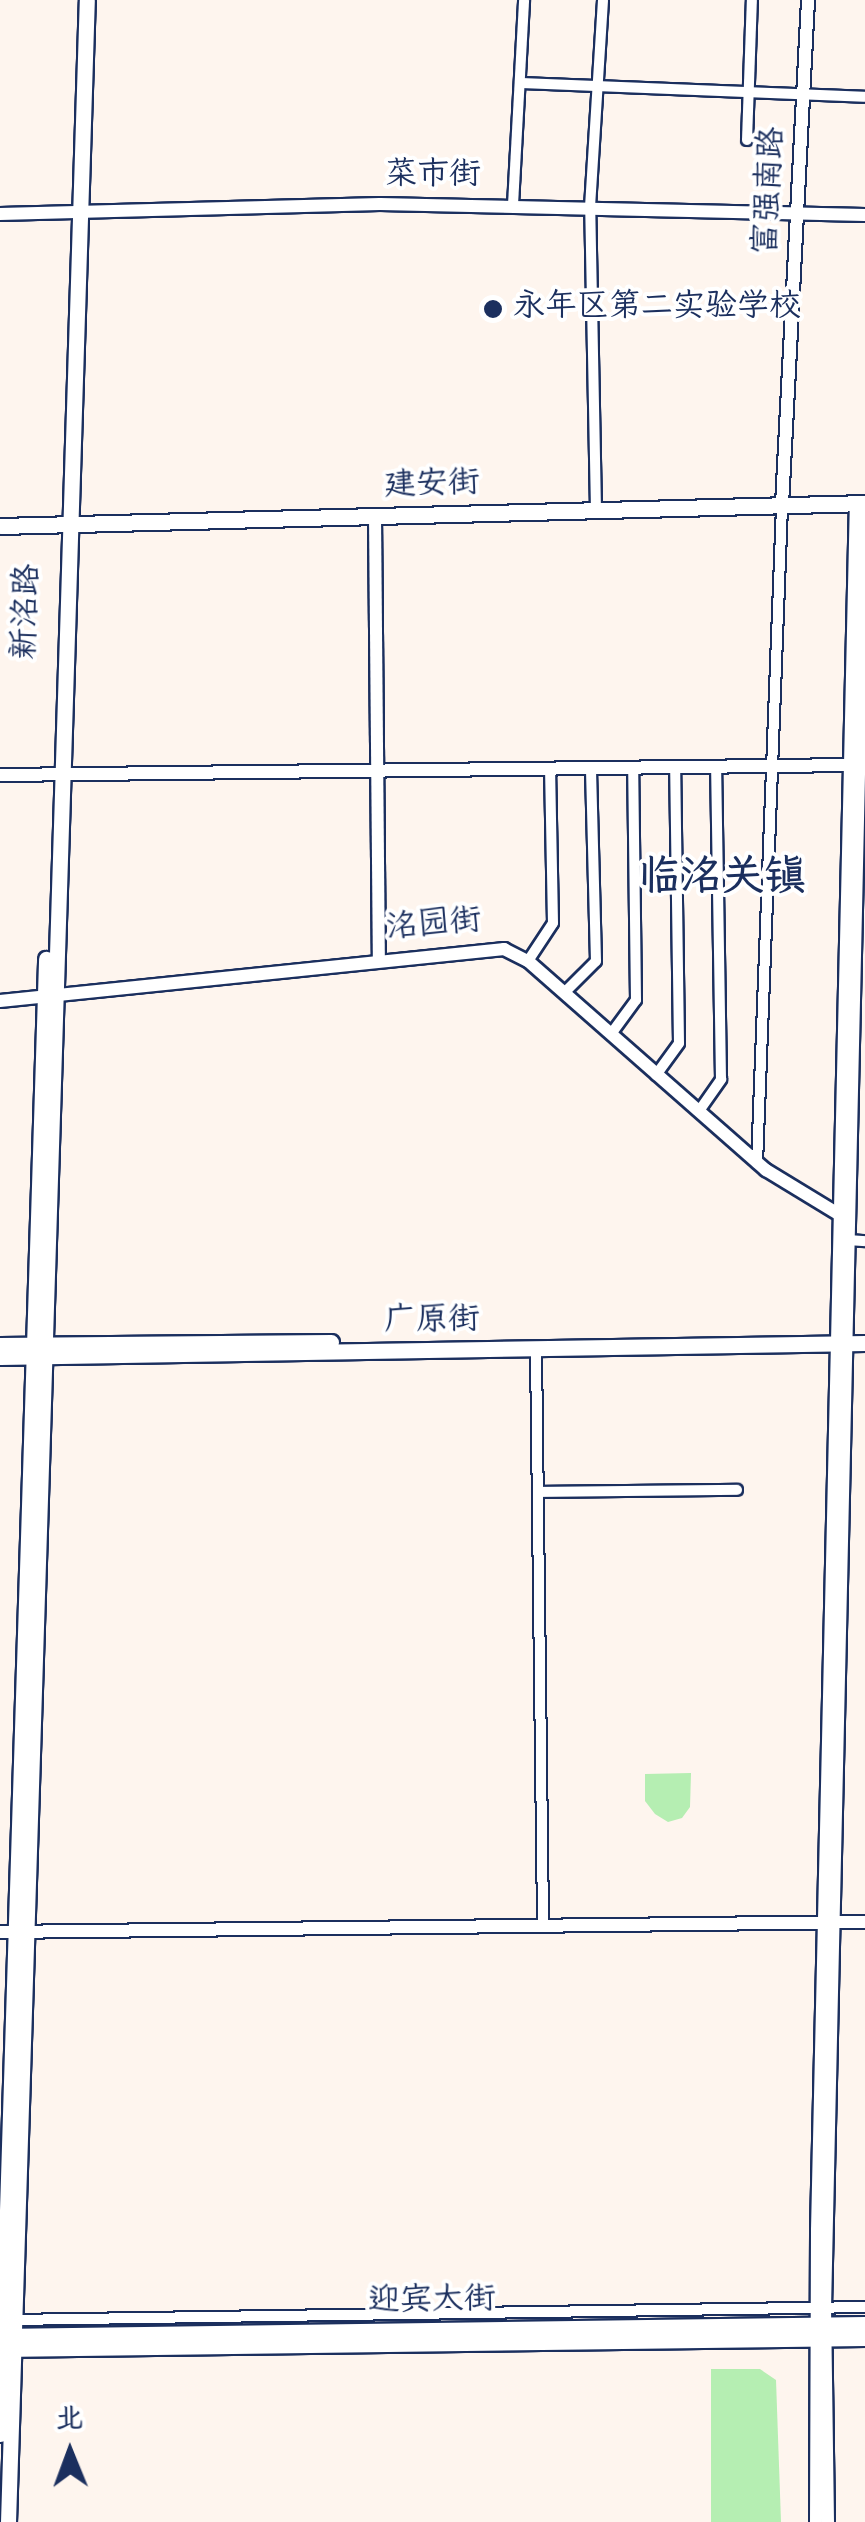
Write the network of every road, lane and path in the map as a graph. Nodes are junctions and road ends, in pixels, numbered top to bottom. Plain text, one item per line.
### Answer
1 (76, 0) edge
2 (87, 0) edge
3 (524, 0) edge
4 (603, 0) edge
5 (752, 0) edge
6 (808, 0) edge
7 (520, 82) junction
8 (598, 87) junction
9 (748, 93) junction
10 (804, 95) junction
11 (865, 98) edge
12 (746, 140) dead end
13 (513, 205) junction
14 (590, 208) junction
15 (75, 212) junction
16 (798, 213) junction
17 (0, 214) edge
18 (865, 215) edge
19 (862, 505) edge
20 (782, 506) junction
21 (596, 510) junction
22 (374, 516) junction
23 (65, 524) junction
24 (0, 526) edge
25 (856, 765) junction
26 (716, 766) junction
27 (776, 766) junction
28 (675, 767) junction
29 (550, 768) junction
30 (592, 768) junction
31 (633, 768) junction
32 (380, 771) junction
33 (57, 775) junction
34 (0, 776) edge
35 (379, 959) junction
36 (528, 961) junction
37 (564, 994) junction
38 (50, 996) junction
39 (0, 1001) edge
40 (610, 1034) junction
41 (859, 1060) edge
42 (656, 1074) junction
43 (698, 1111) junction
44 (757, 1163) junction
45 (840, 1215) junction
46 (849, 1240) junction
47 (865, 1241) edge
48 (865, 1334) edge
49 (842, 1339) junction
50 (865, 1343) edge
51 (0, 1345) edge
52 (536, 1349) junction
53 (39, 1350) junction
54 (0, 1356) edge
55 (737, 1490) dead end
56 (538, 1492) junction
57 (828, 1922) junction
58 (865, 1922) edge
59 (542, 1925) junction
60 (14, 1932) edge
61 (865, 2307) edge
62 (820, 2324) junction
63 (865, 2324) edge
64 (865, 2338) edge
65 (5, 2340) edge
66 (0, 2434) edge
67 (8, 2522) edge
68 (816, 2522) edge
69 (828, 2522) edge

1 - 15 main road, 新洺路
2 - 15 main road, 新洺路
3 - 7 street
4 - 8 street
5 - 9 street
6 - 10 street, 富强南路
7 - 8 street
7 - 13 street
8 - 9 street
8 - 14 street
9 - 10 street
9 - 12 street
10 - 11 street
10 - 16 street, 富强南路
13 - 14 street, 菜市街
13 - 15 street, 菜市街
14 - 16 street, 菜市街
14 - 21 street
15 - 17 street, 菜市街
15 - 23 main road, 新洺路
16 - 18 street, 菜市街
16 - 20 street, 富强南路
19 - 20 main road, 建安街
19 - 25 street
20 - 21 main road, 建安街
20 - 27 street
21 - 22 main road, 建安街
22 - 23 main road, 建安街
22 - 32 street
23 - 24 main road, 建安街
23 - 33 main road, 新洺路
25 - 27 street
25 - 41 street
25 - 45 street
26 - 27 street
26 - 28 street
26 - 43 street
27 - 44 street
28 - 31 street
28 - 42 street
29 - 30 street
29 - 32 street
29 - 36 street
30 - 31 street
30 - 37 street
31 - 40 street
32 - 33 street
32 - 35 street
33 - 34 street
33 - 38 main road, 新洺路
35 - 36 street, 洺园街
35 - 38 street, 洺园街
36 - 37 street, 洺园街
37 - 40 street, 洺园街
38 - 39 street, 洺园街
38 - 53 main road, 新洺路
40 - 42 street, 洺园街
41 - 46 street
42 - 43 street, 洺园街
43 - 44 street, 洺园街
44 - 45 street, 洺园街
45 - 49 street
46 - 47 street
46 - 49 street
48 - 49 main road, 广原街
49 - 50 main road, 广原街
49 - 52 main road, 广原街
49 - 53 main road, 广原街
49 - 57 street
51 - 53 main road, 广原街
52 - 53 main road, 广原街
52 - 56 street
53 - 54 main road, 广原街
53 - 60 main road, 新洺路
55 - 56 street
56 - 59 street
57 - 58 street
57 - 59 street
57 - 62 street
59 - 60 street
60 - 65 main road, 新洺路
61 - 62 street
62 - 63 main road, 迎宾大街
62 - 64 main road, 迎宾大街
62 - 65 main road, 迎宾大街
62 - 65 street
62 - 68 street
62 - 69 street
65 - 66 main road
65 - 67 main road

